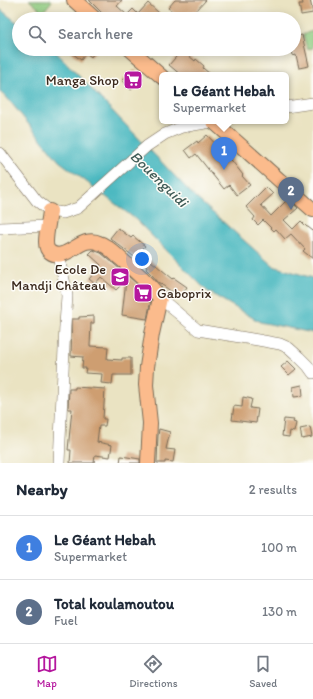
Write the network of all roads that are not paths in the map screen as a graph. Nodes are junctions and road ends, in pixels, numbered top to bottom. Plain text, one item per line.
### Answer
1 (74, 0) edge
2 (87, 12) edge
3 (138, 56) edge
4 (159, 74) edge
5 (313, 103) edge
6 (289, 107) edge
7 (198, 124) edge
8 (217, 124) edge
9 (0, 153) edge
10 (313, 210) edge
11 (50, 211) junction
12 (48, 226) junction
13 (0, 228) edge
14 (58, 255) junction
15 (160, 298) junction
16 (313, 373) edge
17 (59, 463) edge
18 (148, 463) edge

1 - 2 main road
3 - 4 main road
5 - 6 street
7 - 11 street
8 - 10 main road
9 - 11 street
11 - 12 main road
12 - 13 street
12 - 14 main road
14 - 15 main road
14 - 17 street
15 - 16 street
15 - 18 main road

